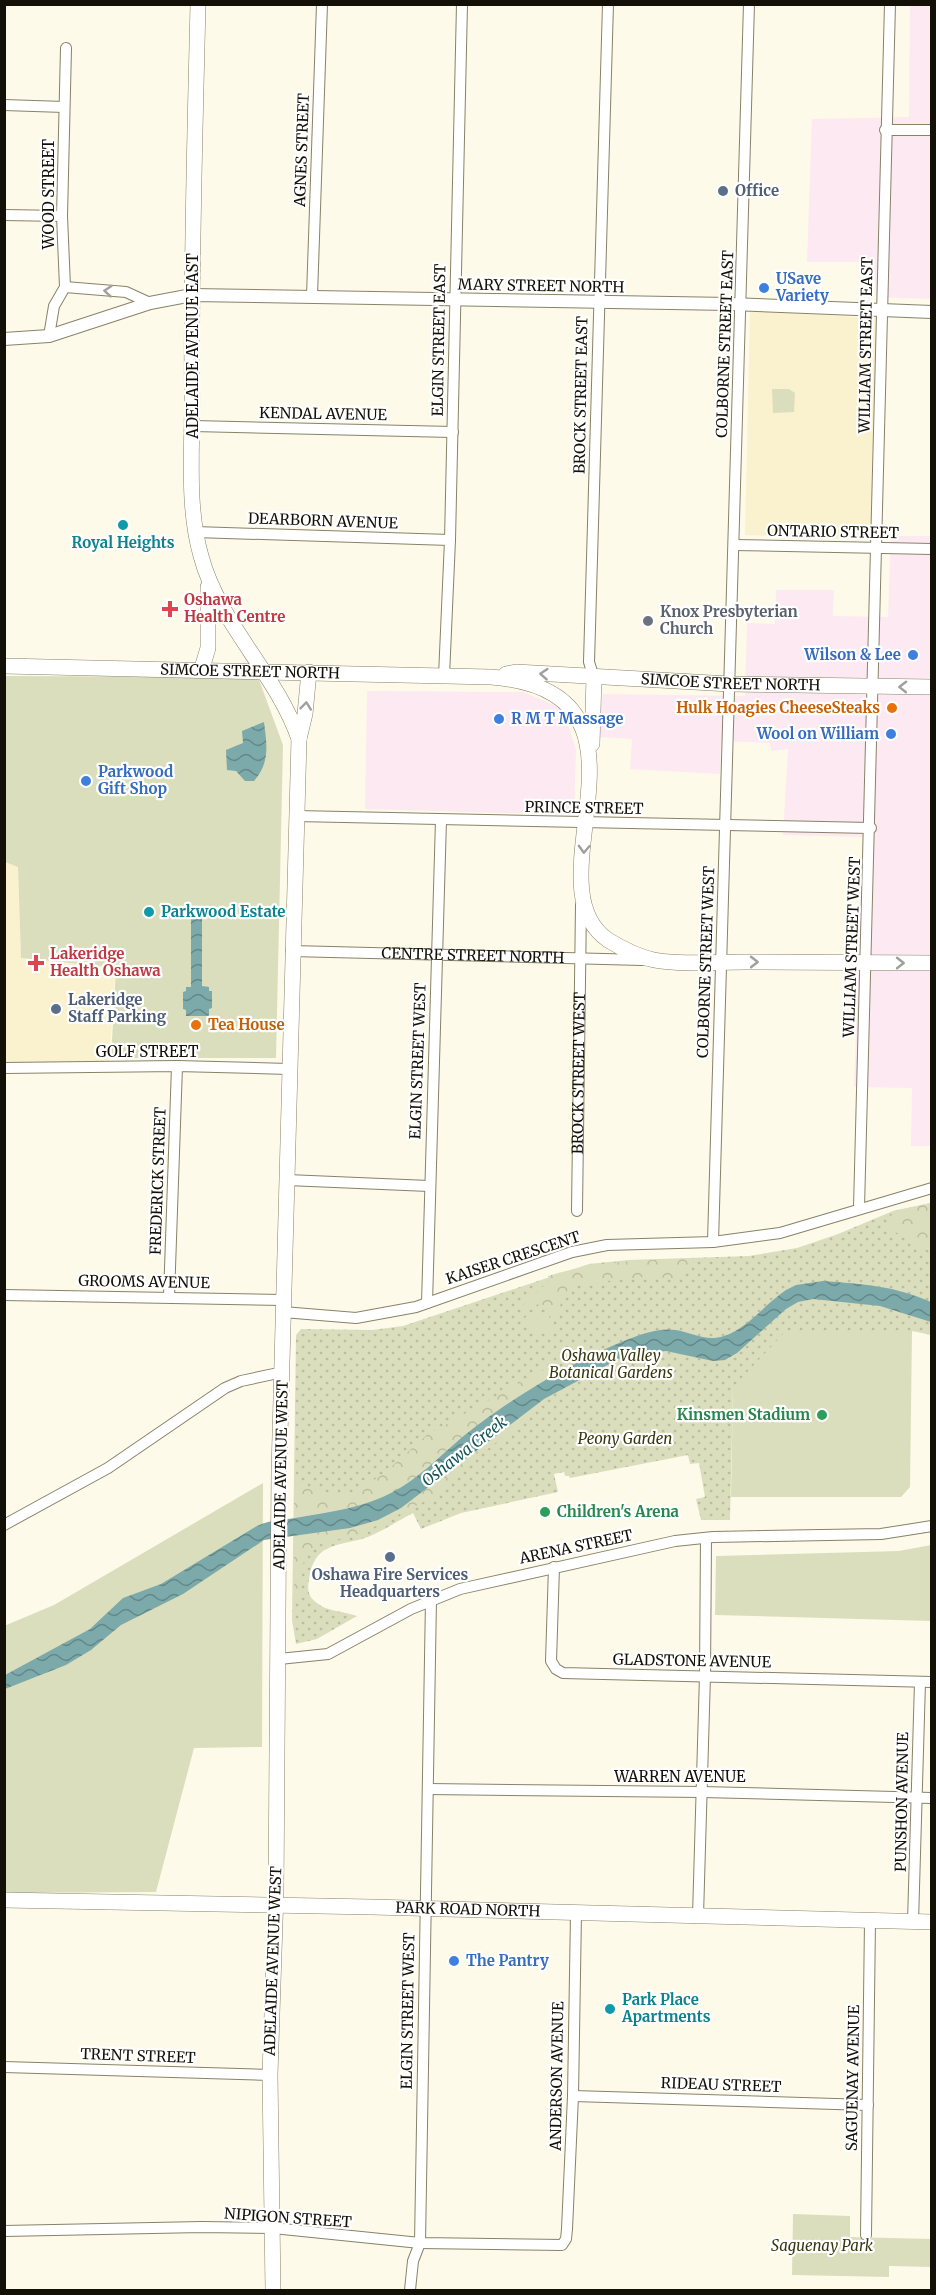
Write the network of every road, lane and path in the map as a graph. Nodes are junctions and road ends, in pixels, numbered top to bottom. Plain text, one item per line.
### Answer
1 (198, 4) edge
2 (322, 4) edge
3 (462, 4) edge
4 (608, 4) edge
5 (749, 4) edge
6 (890, 4) edge
7 (66, 48) dead end
8 (4, 105) edge
9 (64, 107) junction
10 (932, 129) edge
11 (885, 130) junction
12 (4, 215) edge
13 (62, 216) junction
14 (65, 287) junction
15 (192, 295) junction
16 (312, 296) junction
17 (455, 300) junction
18 (598, 302) junction
19 (150, 303) junction
20 (741, 305) junction
21 (882, 312) junction
22 (932, 312) edge
23 (49, 336) junction
24 (4, 339) edge
25 (193, 426) junction
26 (453, 432) junction
27 (195, 532) junction
28 (450, 540) junction
29 (734, 545) junction
30 (877, 547) junction
31 (932, 549) edge
32 (208, 581) junction
33 (4, 666) edge
34 (202, 668) junction
35 (262, 670) junction
36 (309, 672) junction
37 (444, 676) junction
38 (495, 677) junction
39 (594, 678) junction
40 (730, 684) junction
41 (874, 686) junction
42 (932, 687) edge
43 (566, 704) joint
44 (298, 739) junction
45 (590, 769) junction
46 (296, 816) junction
47 (441, 820) junction
48 (585, 823) junction
49 (725, 827) junction
50 (871, 828) junction
51 (582, 898) junction
52 (606, 938) joint
53 (291, 951) junction
54 (436, 954) junction
55 (579, 960) junction
56 (653, 960) junction
57 (723, 962) junction
58 (868, 963) junction
59 (932, 963) edge
60 (177, 1066) junction
61 (4, 1068) edge
62 (289, 1069) junction
63 (287, 1180) junction
64 (429, 1186) junction
65 (932, 1188) edge
66 (859, 1208) junction
67 (577, 1211) dead end
68 (712, 1242) junction
69 (4, 1295) edge
70 (169, 1297) junction
71 (427, 1303) junction
72 (283, 1306) junction
73 (282, 1372) junction
74 (4, 1525) edge
75 (932, 1526) edge
76 (706, 1538) junction
77 (554, 1567) junction
78 (431, 1599) junction
79 (279, 1659) junction
80 (705, 1675) junction
81 (920, 1682) junction
82 (932, 1682) edge
83 (428, 1789) junction
84 (702, 1791) junction
85 (917, 1798) junction
86 (932, 1798) edge
87 (4, 1900) edge
88 (275, 1905) junction
89 (425, 1910) junction
90 (576, 1913) junction
91 (698, 1916) junction
92 (870, 1921) junction
93 (914, 1922) junction
94 (932, 1922) edge
95 (4, 2067) edge
96 (270, 2075) junction
97 (573, 2096) junction
98 (868, 2105) junction
99 (273, 2228) junction
100 (4, 2231) edge
101 (866, 2235) dead end
102 (566, 2239) joint
103 (420, 2243) junction
104 (273, 2290) edge
105 (410, 2290) edge

1 - 15 main road, ADELAIDE AVENUE EAST
2 - 16 street, AGNES STREET
3 - 17 street, ELGIN STREET EAST
4 - 18 street, BROCK STREET EAST
5 - 20 street, COLBORNE STREET EAST
6 - 11 street, WILLIAM STREET EAST
7 - 9 street, WOOD STREET
8 - 9 street
9 - 13 street, WOOD STREET
10 - 11 street
11 - 21 street, WILLIAM STREET EAST
12 - 13 street
13 - 14 street, WOOD STREET
19 -> 14 street
14 - 23 street, WOOD STREET
15 - 16 street, MARY STREET NORTH
15 - 19 street, MARY STREET NORTH
15 - 25 main road, ADELAIDE AVENUE EAST
16 - 17 street, MARY STREET NORTH
17 - 18 street, MARY STREET NORTH
17 - 26 street, ELGIN STREET EAST
18 - 20 street, MARY STREET NORTH
18 - 39 street, BROCK STREET EAST
19 - 23 street, MARY STREET NORTH
20 - 21 street, MARY STREET NORTH
20 - 29 street, COLBORNE STREET EAST
21 - 22 street, MARY STREET NORTH
21 - 30 street, WILLIAM STREET EAST
23 - 24 street, MARY STREET NORTH
25 - 26 street, KENDAL AVENUE
25 - 27 main road, ADELAIDE AVENUE EAST
26 - 28 street, ELGIN STREET EAST
27 - 28 street, DEARBORN AVENUE
27 - 32 main road, ADELAIDE AVENUE EAST
28 - 37 street, ELGIN STREET EAST
29 - 30 street, ONTARIO STREET
29 - 40 street, COLBORNE STREET EAST
30 - 31 street, ONTARIO STREET
30 - 41 street, WILLIAM STREET EAST
32 - 34 main road
32 - 35 main road, ADELAIDE AVENUE EAST
33 - 34 main road, SIMCOE STREET NORTH
34 - 35 main road, SIMCOE STREET NORTH
35 - 36 main road, SIMCOE STREET NORTH
35 - 44 main road, ADELAIDE AVENUE WEST
36 - 37 main road, SIMCOE STREET NORTH
44 -> 36 main road
37 - 38 main road, SIMCOE STREET NORTH
39 -> 38 main road, SIMCOE STREET NORTH
38 - 43 main road, SIMCOE STREET NORTH
39 - 40 main road, SIMCOE STREET NORTH
39 - 45 main road
40 - 41 main road, SIMCOE STREET NORTH
40 - 49 street, COLBORNE STREET WEST
42 -> 41 main road, SIMCOE STREET NORTH
41 - 50 street, WILLIAM STREET WEST
43 - 45 main road, BROCK STREET WEST
44 - 46 main road, ADELAIDE AVENUE WEST
45 - 48 main road, BROCK STREET WEST
46 - 47 street, PRINCE STREET
46 - 53 main road, ADELAIDE AVENUE WEST
47 - 48 street, PRINCE STREET
47 - 54 street, ELGIN STREET WEST
48 - 49 street, PRINCE STREET
48 -> 51 main road, BROCK STREET WEST
49 - 50 street, PRINCE STREET
49 - 57 street, COLBORNE STREET WEST
50 - 58 street, WILLIAM STREET WEST
51 - 52 main road, BROCK STREET WEST
51 - 55 street, BROCK STREET WEST
52 - 56 main road, CENTRE STREET NORTH
53 - 54 street, CENTRE STREET NORTH
53 - 62 main road, ADELAIDE AVENUE WEST
54 - 55 street, CENTRE STREET NORTH
54 - 64 street, ELGIN STREET WEST
55 - 56 street, CENTRE STREET NORTH
55 - 67 street, BROCK STREET WEST
56 - 57 main road, CENTRE STREET NORTH
57 -> 58 main road, CENTRE STREET NORTH
57 - 68 street, COLBORNE STREET WEST
58 -> 59 main road, CENTRE STREET NORTH
58 - 66 street, WILLIAM STREET WEST
60 - 61 street, GOLF STREET
60 - 62 street, GOLF STREET
60 - 70 street, FREDERICK STREET
62 - 63 main road, ADELAIDE AVENUE WEST
63 - 64 street
63 - 72 main road, ADELAIDE AVENUE WEST
64 - 71 street, ELGIN STREET WEST
65 - 66 street, KAISER CRESCENT
66 - 68 street, KAISER CRESCENT
68 - 71 street, KAISER CRESCENT
69 - 70 street, GROOMS AVENUE
70 - 72 street, GROOMS AVENUE
71 - 72 street, KAISER CRESCENT
72 - 73 main road, ADELAIDE AVENUE WEST
73 - 74 street
73 - 79 main road, ADELAIDE AVENUE WEST
75 - 76 street, ARENA STREET
76 - 77 street, ARENA STREET
76 - 80 street
77 - 78 street, ARENA STREET
77 - 80 street, GLADSTONE AVENUE
78 - 79 street, ARENA STREET
78 - 83 street, ELGIN STREET WEST
79 - 88 main road, ADELAIDE AVENUE WEST
80 - 81 street, GLADSTONE AVENUE
80 - 84 street
81 - 82 street, GLADSTONE AVENUE
81 - 85 street, PUNSHON AVENUE
83 - 84 street, WARREN AVENUE
83 - 89 street, ELGIN STREET WEST
84 - 85 street, WARREN AVENUE
84 - 91 street
85 - 86 street, WARREN AVENUE
85 - 93 street, PUNSHON AVENUE
87 - 88 main road, PARK ROAD NORTH
88 - 89 main road, PARK ROAD NORTH
88 - 96 main road, ADELAIDE AVENUE WEST
89 - 90 main road, PARK ROAD NORTH
89 - 103 street, ELGIN STREET WEST
90 - 91 main road, PARK ROAD NORTH
90 - 97 street, ANDERSON AVENUE
91 - 92 main road, PARK ROAD NORTH
92 - 93 main road, PARK ROAD NORTH
92 - 98 street, SAGUENAY AVENUE
93 - 94 main road, PARK ROAD NORTH
95 - 96 street, TRENT STREET
96 - 99 main road, ADELAIDE AVENUE WEST
97 - 98 street, RIDEAU STREET
97 - 102 street, ANDERSON AVENUE
98 - 101 street, SAGUENAY AVENUE
99 - 100 street, NIPIGON STREET
99 - 103 street, NIPIGON STREET
99 - 104 main road, ADELAIDE AVENUE WEST
102 - 103 street, NIPIGON STREET
103 - 105 street, ELGIN STREET WEST

